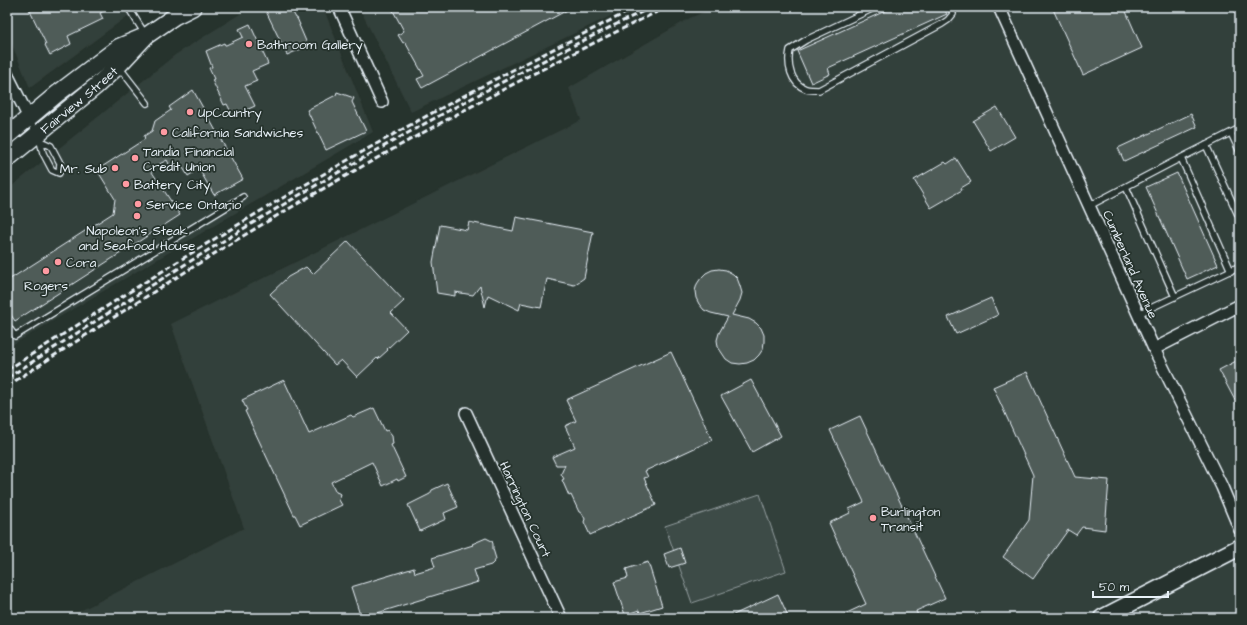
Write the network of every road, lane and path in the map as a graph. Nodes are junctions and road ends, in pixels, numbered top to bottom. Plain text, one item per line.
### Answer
1 (128, 7) edge
2 (193, 7) edge
3 (339, 7) edge
4 (876, 7) edge
5 (951, 7) edge
6 (999, 7) edge
7 (146, 36) junction
8 (118, 66) junction
9 (7, 74) edge
10 (382, 102) dead end
11 (147, 103) dead end
12 (29, 118) junction
13 (1240, 128) edge
14 (1231, 133) junction
15 (7, 136) edge
16 (39, 137) junction
17 (1206, 145) junction
18 (1240, 152) edge
19 (7, 158) edge
20 (1181, 158) junction
21 (1126, 187) junction
22 (243, 197) dead end
23 (1089, 206) junction
24 (1240, 219) edge
25 (1240, 266) edge
26 (1231, 271) junction
27 (1175, 296) junction
28 (1240, 305) edge
29 (1138, 314) junction
30 (7, 325) edge
31 (1154, 349) junction
32 (466, 413) dead end
33 (1240, 530) edge
34 (1240, 547) edge
35 (561, 618) edge
36 (1102, 618) edge

1 - 7 lane
2 - 7 main road, Fairview Street
3 - 10 street
4 - 5 lane
6 - 23 street, Cumberland Avenue
7 - 8 main road, Fairview Street
7 - 12 main road, Fairview Street
8 - 11 lane
8 - 16 main road, Fairview Street
9 - 12 street
12 - 15 main road, Fairview Street
12 - 16 lane
13 - 14 lane
14 - 17 lane
14 - 18 lane
16 - 16 lane
16 - 19 main road, Fairview Street
17 - 20 lane
17 - 24 lane
20 - 21 lane
20 - 26 lane
21 - 23 lane
21 - 27 lane
22 - 30 lane
23 - 29 street, Cumberland Avenue
25 - 26 lane
26 - 27 lane
27 - 29 lane
28 - 31 street
29 - 31 street, Cumberland Avenue
31 - 33 street, Cumberland Avenue
32 - 35 street, Harrington Court
34 - 36 main road

